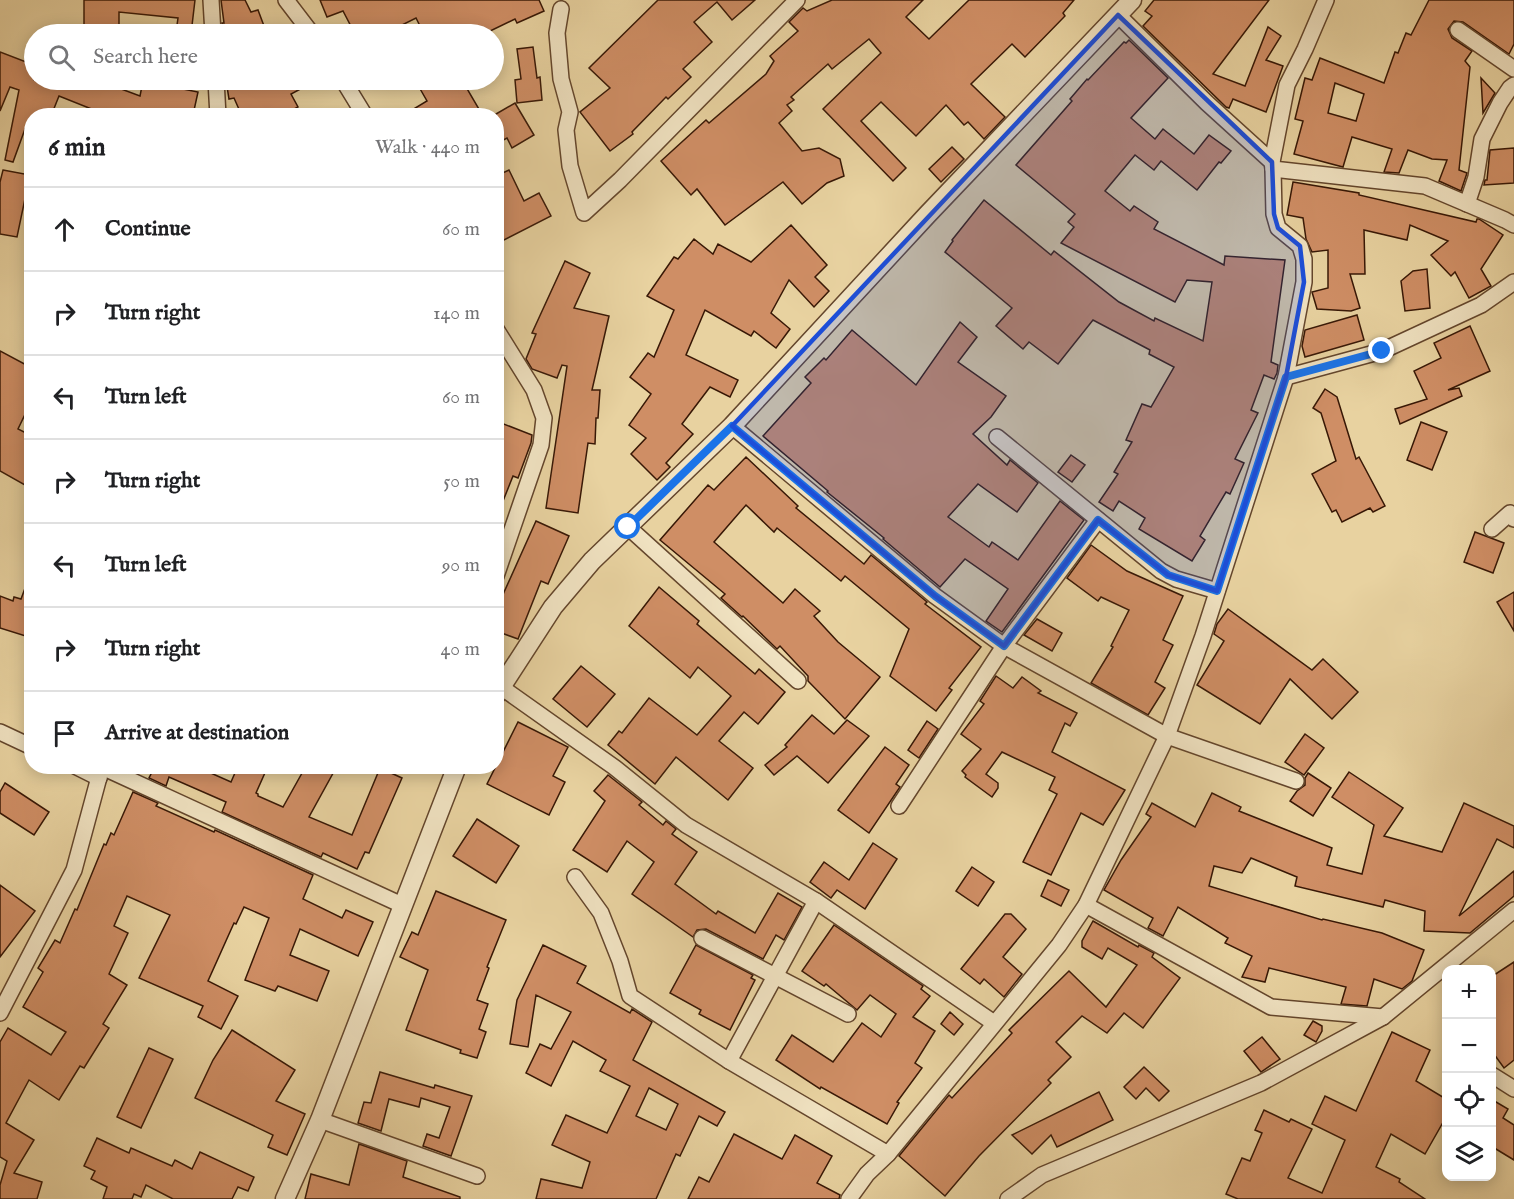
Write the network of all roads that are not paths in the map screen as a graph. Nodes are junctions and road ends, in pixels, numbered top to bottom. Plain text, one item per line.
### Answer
1 (211, 0) edge
2 (286, 0) edge
3 (797, 0) edge
4 (1132, 0) edge
5 (1326, 0) edge
6 (561, 9) dead end
7 (1118, 15) junction
8 (212, 24) edge
9 (304, 24) edge
10 (1458, 30) dead end
11 (1514, 69) edge
12 (1514, 85) edge
13 (217, 90) edge
14 (349, 90) edge
15 (218, 108) edge
16 (360, 108) edge
17 (1272, 165) junction
18 (1467, 204) junction
19 (1514, 225) edge
20 (1514, 282) edge
21 (504, 342) edge
22 (1286, 377) junction
23 (732, 426) junction
24 (997, 437) dead end
25 (1513, 515) edge
26 (1098, 520) junction
27 (628, 527) junction
28 (1492, 529) dead end
29 (504, 553) edge
30 (1217, 591) junction
31 (1004, 646) junction
32 (504, 679) edge
33 (798, 681) dead end
34 (504, 690) edge
35 (0, 732) edge
36 (1167, 736) junction
37 (24, 743) edge
38 (100, 774) edge
39 (110, 774) edge
40 (454, 774) edge
41 (1296, 781) dead end
42 (900, 806) dead end
43 (575, 877) dead end
44 (816, 901) junction
45 (402, 905) junction
46 (1086, 905) junction
47 (1514, 910) edge
48 (702, 938) dead end
49 (776, 976) junction
50 (0, 1013) edge
51 (848, 1014) dead end
52 (1383, 1017) junction
53 (994, 1023) junction
54 (729, 1061) junction
55 (1496, 1078) edge
56 (1514, 1089) edge
57 (320, 1120) junction
58 (888, 1154) junction
59 (477, 1176) dead end
60 (285, 1199) edge
61 (849, 1199) edge
62 (1008, 1199) edge

1 - 8 street
2 - 9 street
3 - 6 street
4 - 7 street
5 - 17 street
7 - 17 street
7 - 23 street
10 - 11 street
12 - 18 street
13 - 15 street
14 - 16 street
17 - 18 street
17 - 22 street
18 - 19 street
20 - 22 street
21 - 29 street
22 - 30 street
23 - 27 street
23 - 31 street
24 - 26 street
25 - 28 street
26 - 30 street
26 - 31 street
27 - 32 street
27 - 33 street
30 - 36 street
31 - 36 street
31 - 42 street
34 - 44 street
35 - 37 street
36 - 41 street
36 - 46 street
38 - 50 street
39 - 45 street
40 - 45 street
43 - 54 street
44 - 49 street
44 - 53 street
45 - 57 street
46 - 52 street
46 - 53 street
47 - 52 street
48 - 49 street
49 - 51 street
49 - 54 street
52 - 62 street
53 - 58 street
54 - 58 street
55 - 56 street
57 - 59 street
57 - 60 street
58 - 61 street

